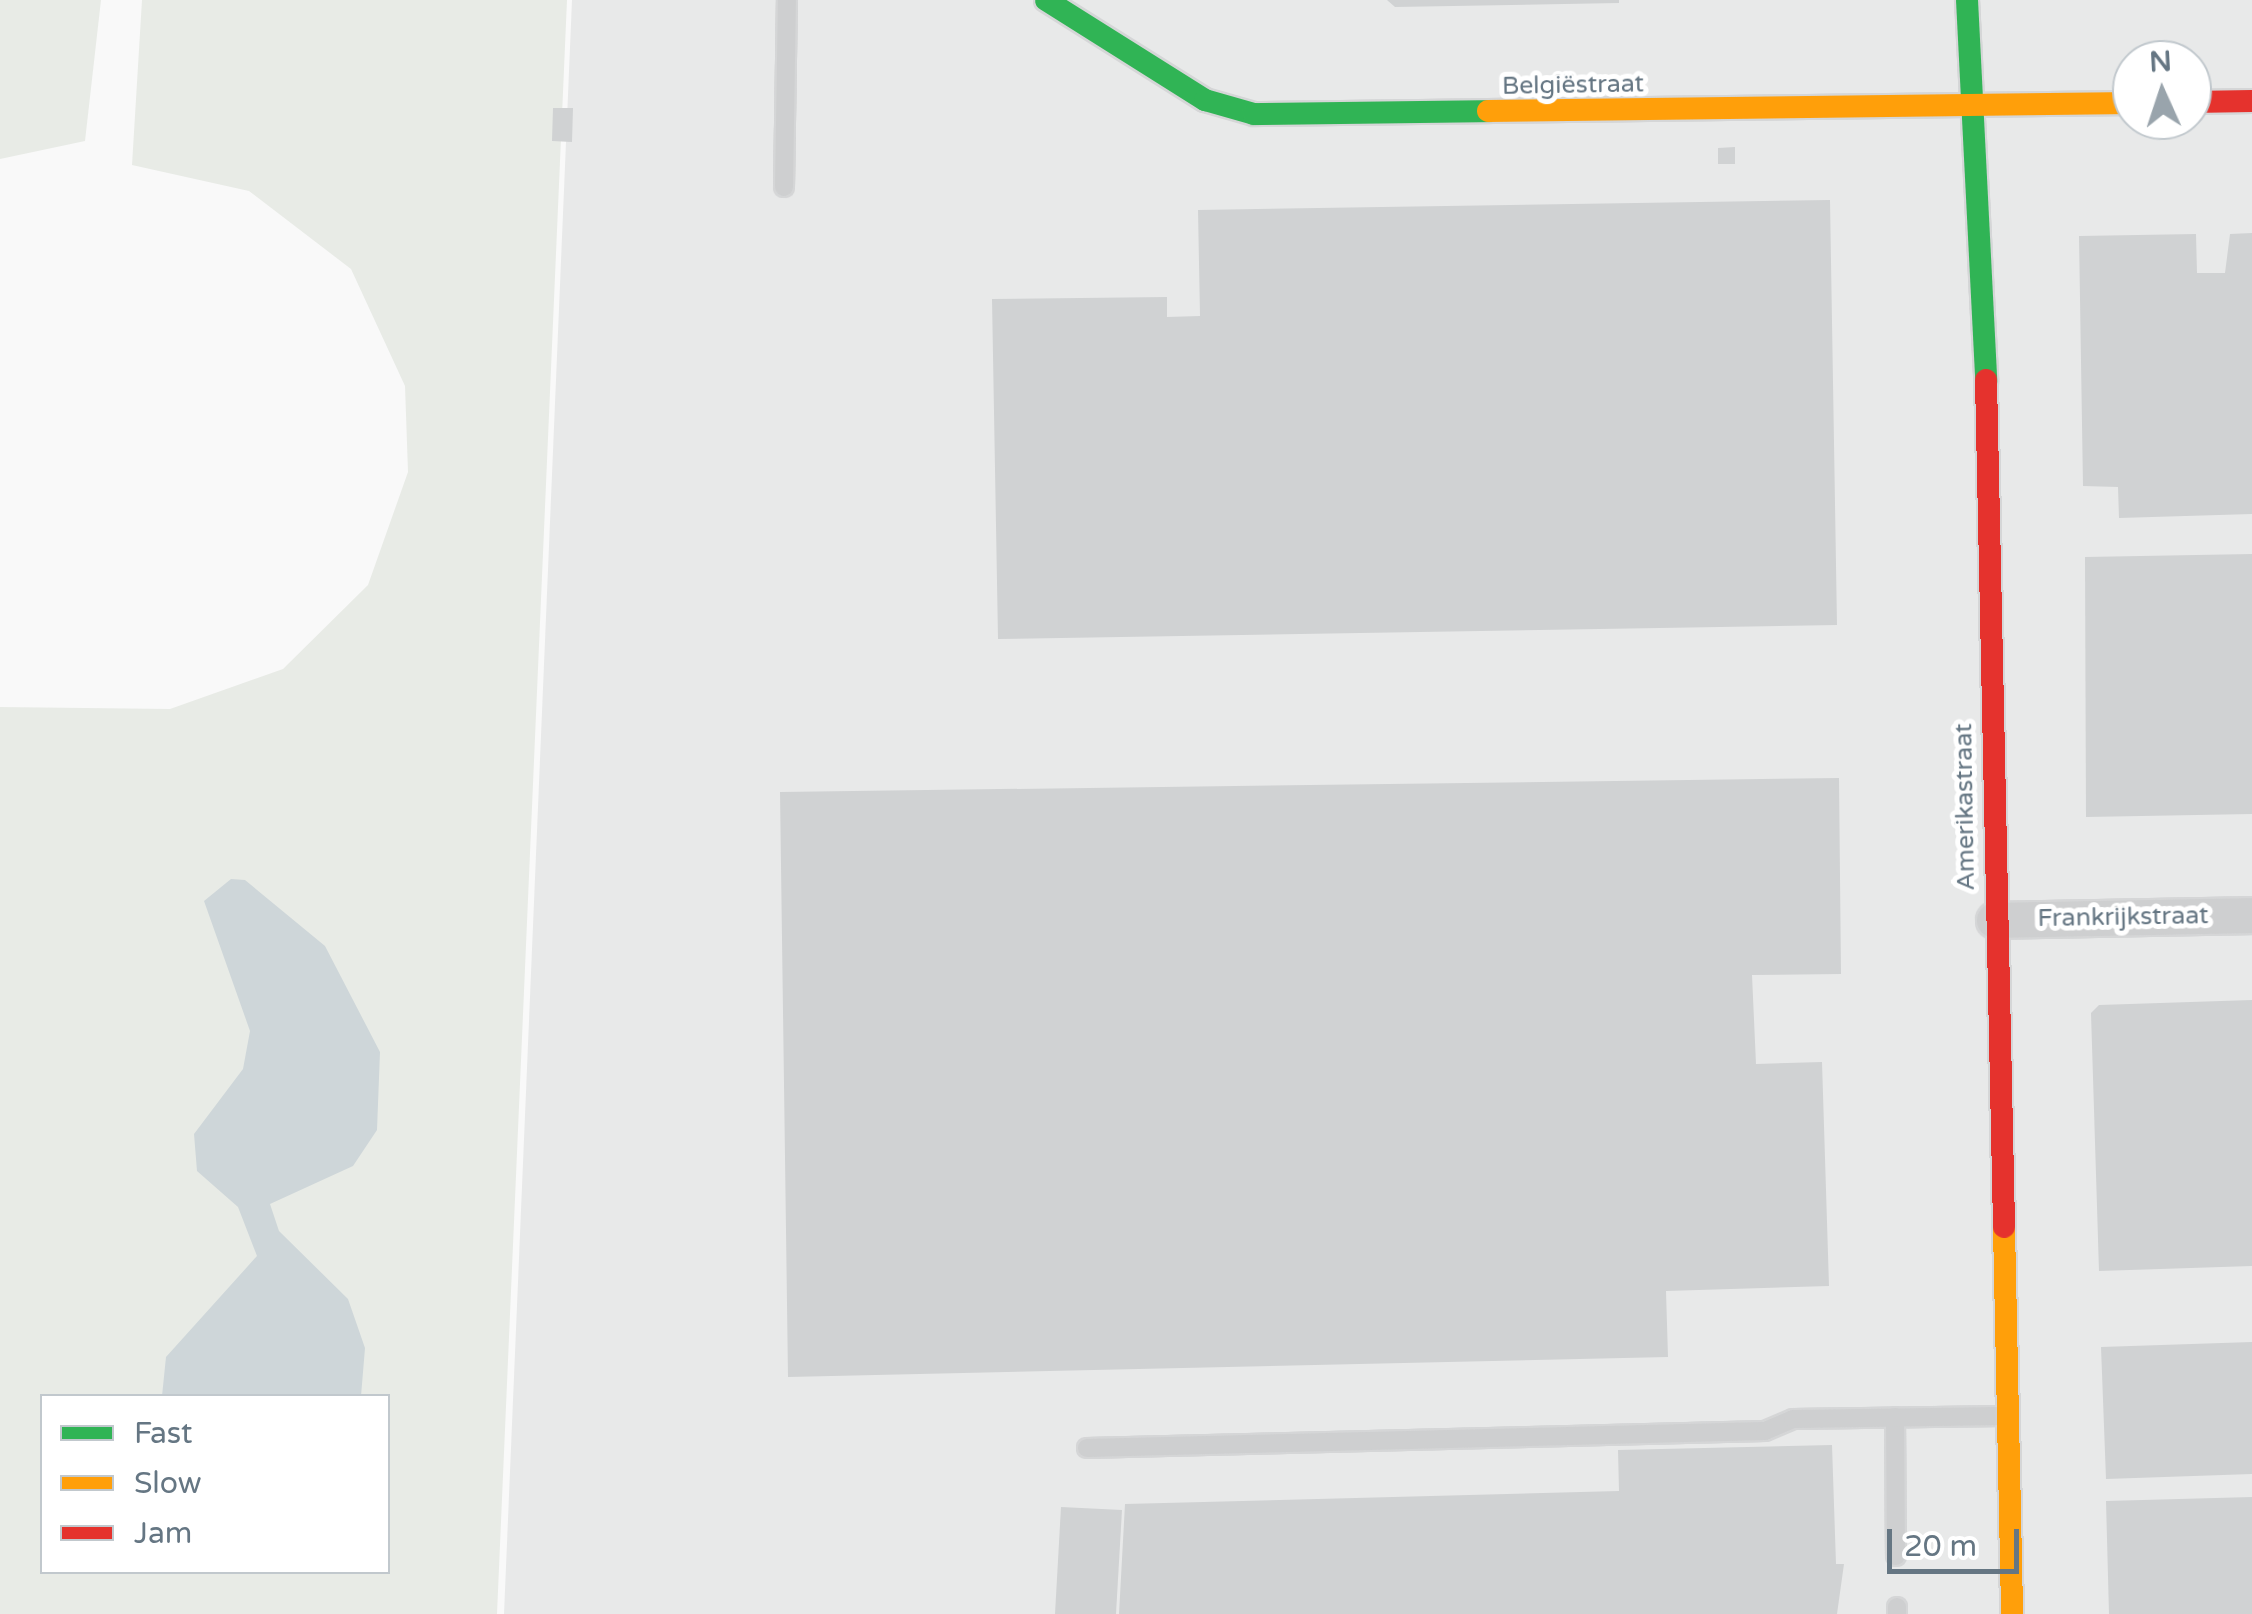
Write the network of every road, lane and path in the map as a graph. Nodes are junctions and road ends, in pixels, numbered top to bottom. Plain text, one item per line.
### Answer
1 (787, 0) edge
2 (1046, 0) edge
3 (1967, 0) edge
4 (2252, 101) edge
5 (2212, 102) edge
6 (2112, 103) edge
7 (1970, 105) junction
8 (784, 187) dead end
9 (2252, 914) edge
10 (1994, 920) junction
11 (2009, 1416) junction
12 (1895, 1417) junction
13 (1087, 1448) dead end
14 (1896, 1556) dead end
15 (2012, 1614) edge

1 - 8 lane
2 - 7 street, Belgiëstraat
3 - 7 street, Amerikastraat
4 - 5 street
6 - 7 street, Belgiëstraat
7 - 10 street, Amerikastraat
9 - 10 street, Frankrijkstraat
10 - 11 street, Amerikastraat
11 - 12 lane
11 - 15 street, Amerikastraat
12 - 13 lane
12 - 14 lane

